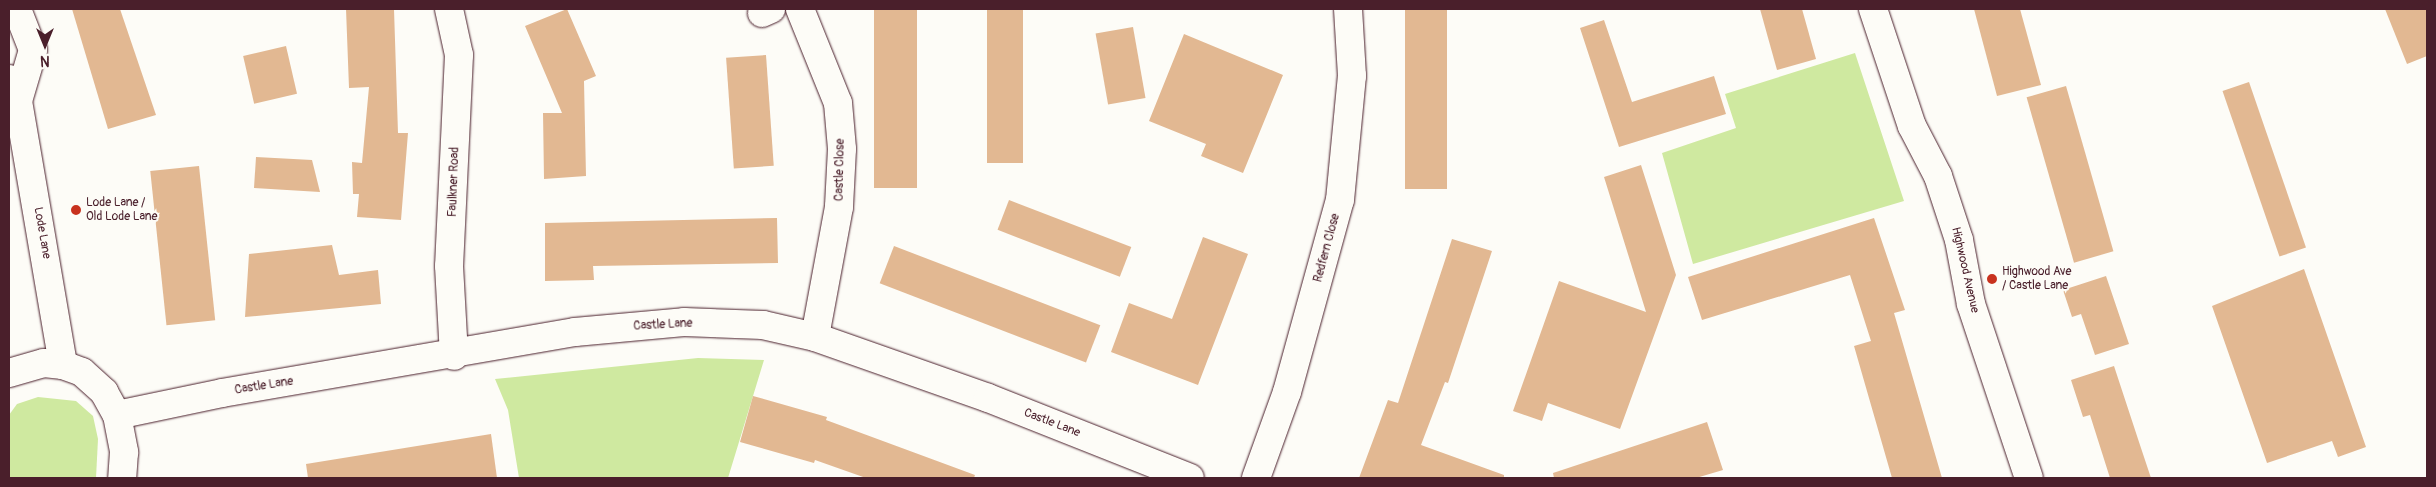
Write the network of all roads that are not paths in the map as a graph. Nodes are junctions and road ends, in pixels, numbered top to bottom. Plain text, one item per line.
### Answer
1 (17, 9) edge
2 (449, 9) edge
3 (800, 9) edge
4 (1348, 9) edge
5 (1873, 9) edge
6 (13, 90) edge
7 (815, 337) junction
8 (454, 356) junction
9 (63, 365) junction
10 (9, 373) edge
11 (118, 415) junction
12 (122, 478) edge
13 (1190, 478) edge
14 (1256, 478) edge
15 (2029, 478) edge

1 - 6 street, Lode Lane
2 - 8 street, Faulkner Road
3 - 7 street, Castle Close
4 - 14 street, Redfern Close
5 - 15 street, Highwood Avenue
6 - 9 street, Lode Lane
7 - 8 street, Castle Lane
7 - 13 street, Castle Lane
8 - 11 street, Castle Lane
9 - 10 street
9 - 11 street
11 - 12 street

